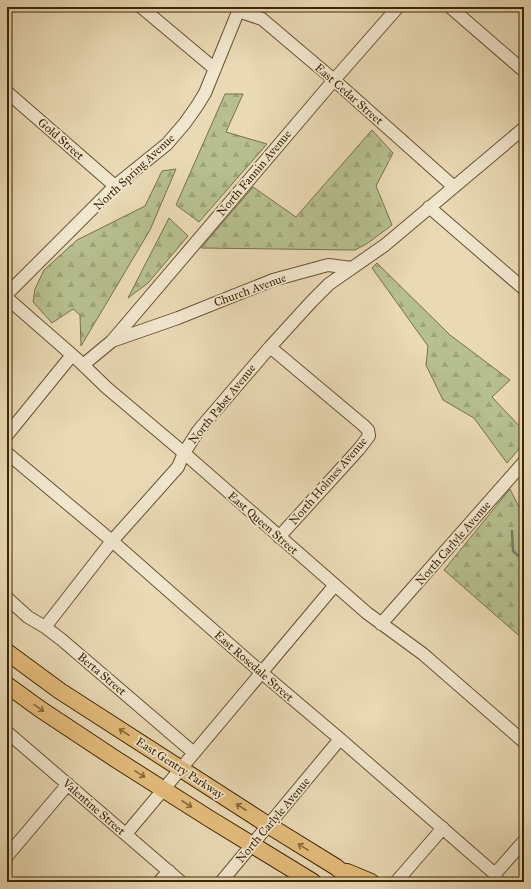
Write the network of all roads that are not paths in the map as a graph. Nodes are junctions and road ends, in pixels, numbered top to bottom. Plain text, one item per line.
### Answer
1 (141, 7) edge
2 (398, 7) edge
3 (450, 7) edge
4 (239, 9) edge
5 (215, 69) junction
6 (524, 70) edge
7 (334, 80) junction
8 (7, 92) edge
9 (524, 128) edge
10 (115, 186) junction
11 (454, 187) junction
12 (429, 207) junction
13 (352, 268) junction
14 (524, 289) edge
15 (7, 294) edge
16 (7, 298) edge
17 (112, 341) junction
18 (270, 347) junction
19 (72, 355) junction
20 (83, 365) junction
21 (7, 435) edge
22 (7, 453) edge
23 (184, 453) junction
24 (524, 462) edge
25 (279, 537) junction
26 (112, 541) junction
27 (335, 585) junction
28 (7, 598) edge
29 (381, 624) junction
30 (45, 627) junction
31 (7, 652) edge
32 (262, 673) junction
33 (7, 685) edge
34 (7, 732) edge
35 (340, 739) junction
36 (524, 742) edge
37 (194, 753) junction
38 (181, 768) junction
39 (68, 784) junction
40 (164, 789) junction
41 (268, 825) junction
42 (443, 828) junction
43 (126, 834) junction
44 (524, 841) edge
45 (251, 845) junction
46 (7, 856) edge
47 (336, 867) junction
48 (169, 871) junction
49 (496, 878) edge
50 (311, 881) edge
51 (160, 882) edge
52 (181, 882) edge
53 (221, 882) edge
54 (355, 882) edge
55 (371, 882) edge
56 (396, 882) edge

1 - 5 street
2 - 7 street, North Fannin Avenue
3 - 6 street
4 - 5 street, North Spring Avenue
4 - 7 street, East Cedar Street
5 - 10 street, North Spring Avenue
7 - 11 street, East Cedar Street
7 - 17 street, North Fannin Avenue
8 - 10 street, Gold Street
9 - 11 street
10 - 15 street, North Spring Avenue
11 - 12 street
12 - 13 street
12 - 14 street
13 - 17 street, Church Avenue
13 - 18 street, North Pabst Avenue
16 - 19 street, East Queen Street
17 - 20 street, Church Avenue
18 - 23 street, North Pabst Avenue
18 - 25 street, North Holmes Avenue
19 - 20 street, East Queen Street
19 - 21 street
20 - 23 street, East Queen Street
22 - 26 street, East Rosedale Street
23 - 25 street, East Queen Street
23 - 26 street, North Pabst Avenue
24 - 29 street, North Carlyle Avenue
25 - 27 street, East Queen Street
26 - 30 street, North Pabst Avenue
26 - 32 street, East Rosedale Street
27 - 29 street, East Queen Street
27 - 32 street
28 - 30 street, Berta Street
29 - 36 street, East Queen Street
30 - 37 street, Berta Street
38 -> 31 main road, East Gentry Parkway
32 - 35 street, East Rosedale Street
32 - 37 street
33 -> 40 main road
34 - 39 street, Valentine Street
35 - 41 street, North Carlyle Avenue
35 - 42 street, East Rosedale Street
37 - 38 street
38 - 40 street
41 -> 38 main road, East Gentry Parkway
39 - 43 street, Valentine Street
39 - 46 street
40 - 43 street
40 -> 45 main road
41 - 45 street, North Carlyle Avenue
47 -> 41 main road, East Gentry Parkway
42 - 49 street, East Rosedale Street
42 - 56 street
43 - 48 street, Valentine Street
44 - 49 street
45 - 50 main road
45 - 53 street, North Carlyle Avenue
47 - 54 main road, East Gentry Parkway
47 - 55 main road
48 - 51 street
48 - 52 street, Valentine Street

